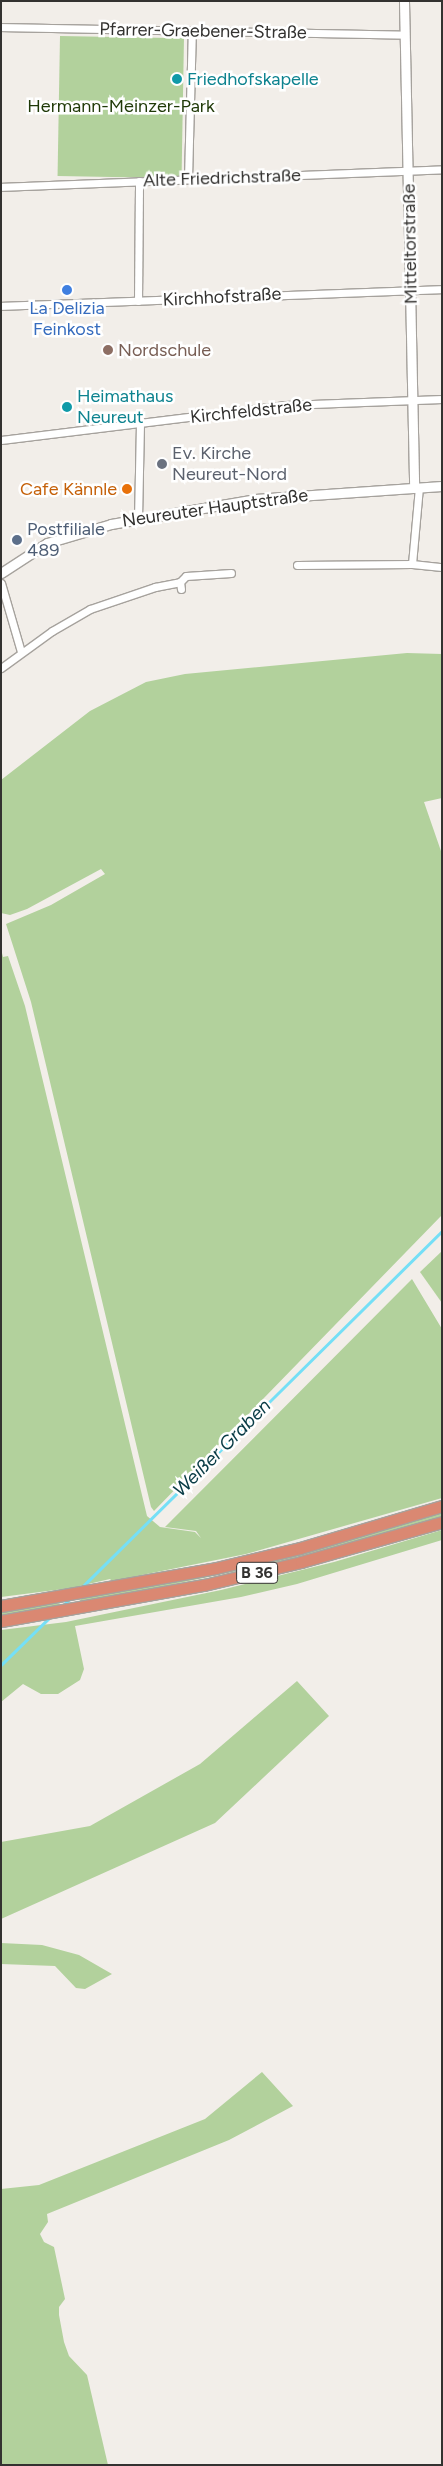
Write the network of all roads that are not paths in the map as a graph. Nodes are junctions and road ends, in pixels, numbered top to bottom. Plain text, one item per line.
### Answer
1 (404, 1) edge
2 (1, 27) edge
3 (192, 32) junction
4 (405, 35) junction
5 (442, 169) edge
6 (408, 170) junction
7 (188, 180) junction
8 (139, 182) junction
9 (1, 187) edge
10 (442, 288) edge
11 (411, 289) junction
12 (138, 301) junction
13 (1, 306) edge
14 (442, 399) edge
15 (413, 400) junction
16 (140, 422) junction
17 (1, 440) edge
18 (442, 486) edge
19 (417, 488) junction
20 (138, 519) junction
21 (412, 564) junction
22 (297, 565) dead end
23 (442, 567) edge
24 (1, 573) edge
25 (231, 573) dead end
26 (1, 583) edge
27 (21, 652) junction
28 (1, 668) edge
29 (442, 1506) edge
30 (442, 1522) edge
31 (1, 1606) edge
32 (1, 1620) edge

1 - 4 street, Mitteltorstraße
2 - 3 street, Pfarrer-Graebener-Straße
3 - 4 street, Pfarrer-Graebener-Straße
3 - 7 street
4 - 6 street, Mitteltorstraße
5 - 6 street, Alte Friedrichstraße
6 - 7 street, Alte Friedrichstraße
6 - 11 street, Mitteltorstraße
7 - 8 street, Alte Friedrichstraße
8 - 9 street, Alte Friedrichstraße
8 - 12 street
10 - 11 street, Kirchhofstraße
11 - 12 street, Kirchhofstraße
11 - 15 street, Mitteltorstraße
12 - 13 street, Kirchhofstraße
14 - 15 street, Kirchfeldstraße
15 - 16 street, Kirchfeldstraße
15 - 19 street, Mitteltorstraße
16 - 17 street, Kirchfeldstraße
16 - 20 street
18 - 19 street, Neureuter Hauptstraße
19 - 20 street, Neureuter Hauptstraße
19 - 21 street
20 - 24 street, Neureuter Hauptstraße
21 - 22 street
21 - 23 street
25 - 27 street
26 - 27 street
27 - 28 street
29 - 31 highway, B 36
30 - 32 highway, B 36

